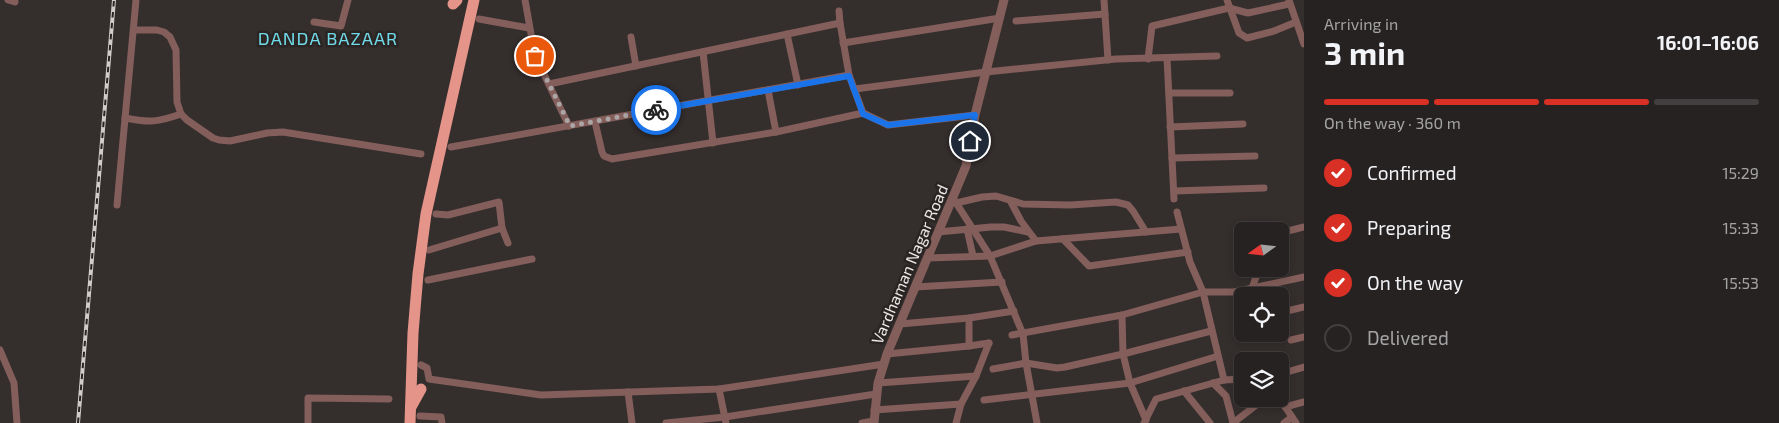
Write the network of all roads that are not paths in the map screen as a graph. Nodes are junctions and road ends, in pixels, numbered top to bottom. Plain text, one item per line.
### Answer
1 (136, 0) edge
2 (348, 0) edge
3 (525, 0) edge
4 (1004, 0) edge
5 (1104, 0) edge
6 (1227, 0) edge
7 (476, 2) edge
8 (1289, 2) edge
9 (1229, 8) junction
10 (839, 11) dead end
11 (1105, 14) junction
12 (1000, 18) junction
13 (479, 19) dead end
14 (1016, 21) dead end
15 (314, 22) dead end
16 (1296, 22) junction
17 (840, 23) junction
18 (529, 28) junction
19 (134, 30) junction
20 (787, 34) junction
21 (631, 37) dead end
22 (844, 43) junction
23 (1304, 44) edge
24 (703, 52) junction
25 (1217, 56) dead end
26 (1167, 58) junction
27 (1148, 59) junction
28 (1108, 60) junction
29 (636, 66) junction
30 (986, 72) junction
31 (849, 76) junction
32 (549, 84) junction
33 (798, 85) junction
34 (855, 89) junction
35 (768, 90) junction
36 (1168, 93) junction
37 (1230, 93) dead end
38 (709, 101) junction
39 (181, 114) junction
40 (863, 114) junction
41 (975, 115) junction
42 (125, 118) junction
43 (595, 122) junction
44 (1243, 124) dead end
45 (570, 126) junction
46 (1170, 127) junction
47 (776, 132) junction
48 (712, 144) junction
49 (451, 147) dead end
50 (421, 154) dead end
51 (1255, 156) dead end
52 (1172, 158) junction
53 (1264, 188) dead end
54 (954, 201) junction
55 (1011, 202) junction
56 (117, 205) dead end
57 (1177, 212) dead end
58 (436, 214) joint
59 (425, 222) junction
60 (502, 228) junction
61 (969, 229) junction
62 (1181, 229) junction
63 (1304, 229) edge
64 (1289, 231) edge
65 (938, 232) junction
66 (1028, 232) junction
67 (1146, 232) junction
68 (1063, 239) junction
69 (1036, 241) junction
70 (508, 244) dead end
71 (429, 250) dead end
72 (1188, 252) junction
73 (974, 256) junction
74 (990, 256) junction
75 (927, 258) junction
76 (532, 259) dead end
77 (1304, 277) edge
78 (428, 280) dead end
79 (1002, 282) junction
80 (915, 286) junction
81 (1257, 287) edge
82 (1203, 292) junction
83 (1234, 292) edge
84 (1304, 307) edge
85 (1014, 311) junction
86 (1289, 311) edge
87 (1122, 315) junction
88 (969, 318) junction
89 (900, 324) junction
90 (1211, 331) junction
91 (1023, 334) junction
92 (1012, 335) dead end
93 (1304, 337) edge
94 (1291, 340) dead end
95 (970, 346) junction
96 (1, 354) edge
97 (887, 354) junction
98 (1123, 354) junction
99 (1218, 356) junction
100 (1026, 363) junction
101 (884, 364) junction
102 (421, 365) dead end
103 (1304, 367) edge
104 (993, 369) dead end
105 (1289, 371) edge
106 (976, 376) junction
107 (1234, 379) edge
108 (1224, 380) junction
109 (878, 383) junction
110 (1130, 383) junction
111 (1213, 383) junction
112 (719, 388) junction
113 (421, 389) dead end
114 (1184, 391) junction
115 (628, 392) junction
116 (876, 394) junction
117 (1032, 394) junction
118 (389, 399) dead end
119 (984, 400) dead end
120 (1304, 402) edge
121 (961, 404) junction
122 (1289, 406) edge
123 (1254, 407) edge
124 (1285, 407) edge
125 (874, 410) junction
126 (415, 413) junction
127 (726, 420) edge
128 (1294, 420) edge
129 (874, 422) edge
130 (1145, 422) edge
131 (17, 423) edge
132 (308, 423) edge
133 (410, 423) edge
134 (442, 423) edge
135 (632, 423) edge
136 (666, 423) edge
137 (862, 423) edge
138 (956, 423) edge
139 (1037, 423) edge
140 (1210, 423) edge
141 (1233, 423) edge
142 (1284, 423) edge

1 - 19 street
2 - 15 street
3 - 18 street
4 - 12 street, Vardhaman Nagar Road
5 - 11 street
6 - 9 street
7 - 59 highway
8 - 9 street
8 - 16 street
9 - 16 street
9 - 27 street
10 - 17 street
11 - 14 street
11 - 28 street
12 - 22 street
12 - 30 street, Vardhaman Nagar Road
13 - 18 street
16 - 23 street
17 - 20 street
17 - 22 street
18 - 32 street
19 - 39 street
19 - 42 street
20 - 24 street
20 - 33 street
21 - 29 street
22 - 31 street
24 - 29 street
24 - 38 street
25 - 26 street
26 - 27 street
26 - 36 street
27 - 28 street
28 - 30 street
29 - 32 street
30 - 34 street
30 - 41 street, Vardhaman Nagar Road
31 - 33 street
31 - 34 street
32 - 45 street
33 - 35 street
34 - 40 street
35 - 38 street
35 - 47 street
36 - 37 street
36 - 46 street
38 - 43 street
38 - 48 street
39 - 42 street
39 - 50 street
40 - 41 street
40 - 47 street
41 - 54 street, Vardhaman Nagar Road
42 - 56 street
43 - 45 street
43 - 48 street
44 - 46 street
45 - 49 street
46 - 52 street
47 - 48 street
51 - 52 street
52 - 53 street
54 - 55 street
54 - 61 street
54 - 65 street, Vardhaman Nagar Road
55 - 66 street
55 - 67 street
57 - 62 street
58 - 59 highway
58 - 60 street
59 - 126 highway
60 - 70 street
60 - 71 street
61 - 65 street
61 - 66 street
61 - 73 street
61 - 74 street
62 - 67 street
62 - 72 street
63 - 64 street
65 - 75 street, Vardhaman Nagar Road
66 - 69 street
67 - 68 street
68 - 69 street
68 - 72 street
69 - 74 street
72 - 82 street
73 - 74 street
73 - 75 street
74 - 79 street
75 - 80 street, Vardhaman Nagar Road
76 - 78 street
77 - 81 street
79 - 80 street
79 - 85 street
80 - 89 street, Vardhaman Nagar Road
82 - 83 street
82 - 87 street
82 - 90 street
84 - 86 street
85 - 88 street
85 - 91 street
87 - 91 street
87 - 98 street
88 - 89 street
88 - 95 street
89 - 97 street, Vardhaman Nagar Road
90 - 98 street
90 - 99 street
91 - 92 street
91 - 100 street
93 - 94 street
95 - 97 street
95 - 106 street
96 - 131 street
97 - 101 street, Vardhaman Nagar Road
98 - 100 street
98 - 110 street
99 - 108 street
99 - 110 street
100 - 104 street
100 - 117 street
101 - 109 street, Vardhaman Nagar Road
101 - 112 street
102 - 115 street
103 - 105 street
106 - 109 street
106 - 121 street
107 - 108 street
108 - 111 street
109 - 116 street, Vardhaman Nagar Road
110 - 117 street
110 - 130 street
111 - 114 street
111 - 141 street
112 - 115 street
112 - 127 street
113 - 126 highway
114 - 130 street
114 - 140 street
115 - 135 street
116 - 125 street, Vardhaman Nagar Road
116 - 127 street
117 - 119 street
117 - 139 street
118 - 132 street
120 - 122 street
121 - 125 street
121 - 138 street
123 - 141 street
124 - 128 street
125 - 129 street, Vardhaman Nagar Road
126 - 133 highway
126 - 134 street
127 - 136 street
128 - 142 street
129 - 137 street

